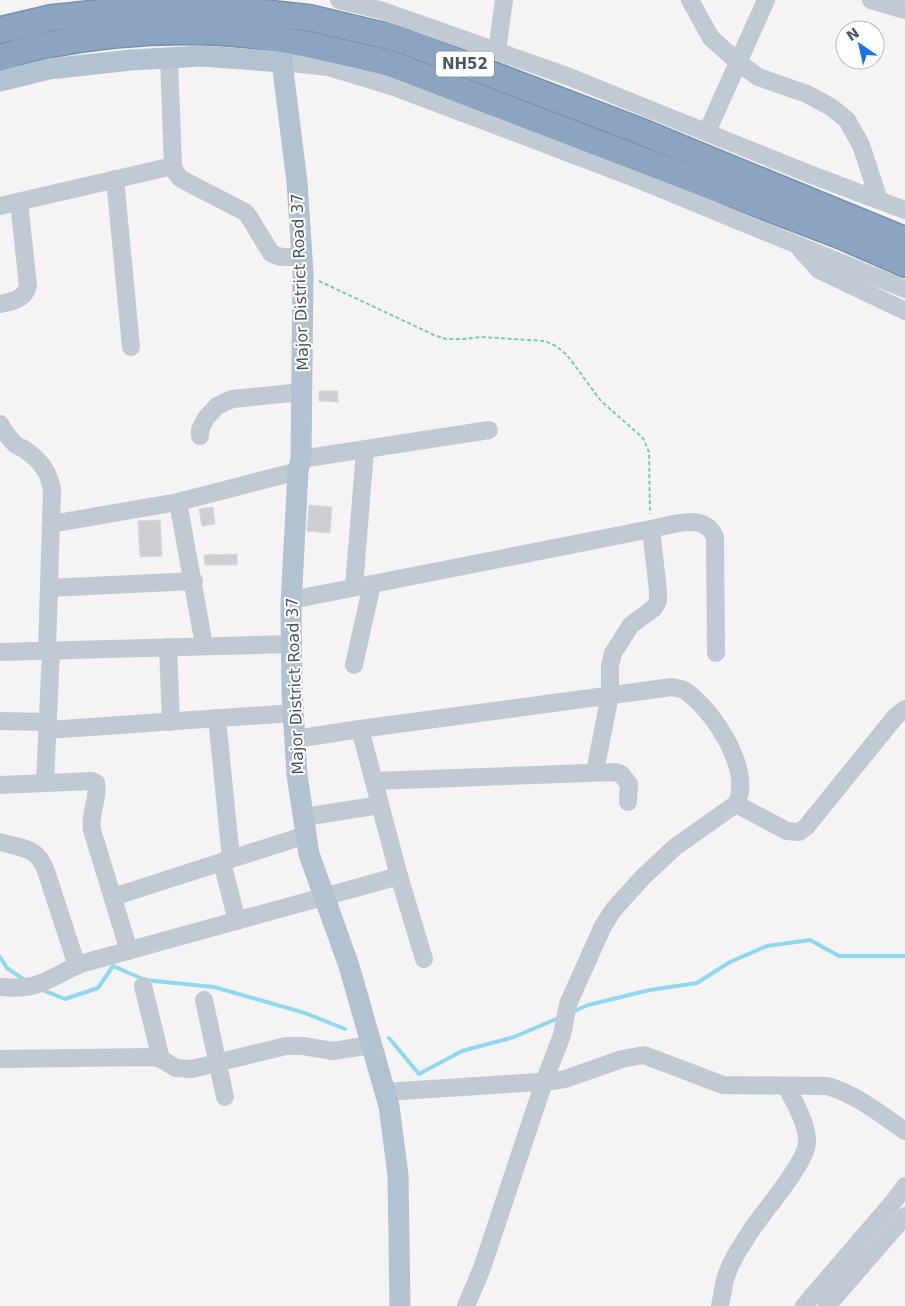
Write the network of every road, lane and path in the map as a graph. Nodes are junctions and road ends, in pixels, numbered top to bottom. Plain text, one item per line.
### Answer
1 (338, 0) edge
2 (504, 0) edge
3 (690, 0) edge
4 (766, 0) edge
5 (872, 0) edge
6 (905, 10) edge
7 (0, 30) edge
8 (498, 51) junction
9 (0, 58) edge
10 (169, 58) junction
11 (282, 58) junction
12 (738, 62) junction
13 (0, 81) edge
14 (707, 132) junction
15 (173, 166) junction
16 (115, 180) junction
17 (879, 200) junction
18 (19, 202) junction
19 (0, 206) edge
20 (905, 210) edge
21 (905, 240) edge
22 (796, 245) junction
23 (905, 264) edge
24 (302, 265) junction
25 (905, 290) edge
26 (0, 304) edge
27 (905, 311) edge
28 (131, 347) dead end
29 (302, 392) junction
30 (489, 430) dead end
31 (3, 433) edge
32 (200, 436) dead end
33 (365, 450) junction
34 (299, 465) junction
35 (178, 502) junction
36 (51, 524) junction
37 (650, 528) junction
38 (194, 581) junction
39 (363, 586) junction
40 (49, 588) junction
41 (291, 600) junction
42 (291, 644) junction
43 (204, 645) junction
44 (168, 646) junction
45 (49, 650) junction
46 (0, 652) edge
47 (716, 653) dead end
48 (354, 665) dead end
49 (610, 695) junction
50 (905, 709) edge
51 (293, 713) junction
52 (217, 718) junction
53 (0, 722) edge
54 (170, 722) junction
55 (48, 726) junction
56 (360, 729) junction
57 (295, 740) junction
58 (594, 771) junction
59 (374, 780) junction
60 (45, 783) junction
61 (0, 785) edge
62 (628, 802) dead end
63 (380, 804) junction
64 (736, 804) junction
65 (305, 826) junction
66 (0, 842) edge
67 (226, 860) junction
68 (399, 876) junction
69 (113, 897) junction
70 (324, 897) junction
71 (237, 921) junction
72 (129, 951) junction
73 (424, 959) dead end
74 (77, 966) junction
75 (143, 986) dead end
76 (0, 987) edge
77 (204, 1000) dead end
78 (371, 1045) junction
79 (0, 1059) edge
80 (161, 1059) junction
81 (217, 1063) junction
82 (544, 1082) junction
83 (786, 1086) junction
84 (385, 1092) junction
85 (225, 1097) dead end
86 (905, 1131) edge
87 (905, 1186) edge
88 (905, 1216) edge
89 (400, 1306) edge
90 (466, 1306) edge
91 (720, 1306) edge
92 (804, 1306) edge
93 (827, 1306) edge

1 - 8 street
2 - 8 street
3 - 12 street
4 - 12 street
5 - 6 street
7 - 21 highway, NH52
8 - 14 street
9 - 23 highway, NH52
10 - 11 main road
10 - 13 main road
10 - 15 street
11 - 22 street
11 - 24 main road, Major District Road 37
12 - 14 street
12 - 17 street
14 - 17 street
15 - 16 street
15 - 24 street
16 - 18 street
16 - 28 street
17 - 20 street
18 - 19 street
18 - 26 street
22 - 25 street
22 - 27 street
24 - 29 main road, Major District Road 37
24 - 37 path
29 - 32 street
29 - 34 main road, Major District Road 37
30 - 33 street
31 - 36 street
33 - 34 street
33 - 39 street
34 - 35 street
34 - 41 main road, Major District Road 37
35 - 36 street
35 - 38 street
36 - 40 street
37 - 39 street
37 - 47 street
37 - 49 street
38 - 40 street
38 - 43 street
39 - 41 street
39 - 48 street
40 - 45 street
41 - 42 main road, Major District Road 37
42 - 43 street
42 - 51 main road, Major District Road 37
43 - 44 street
44 - 45 street
44 - 54 street
45 - 46 street
45 - 55 street
49 - 56 street
49 - 58 street
49 - 64 street
50 - 64 street
51 - 52 street
51 - 57 main road, Major District Road 37
52 - 54 street
52 - 67 street
53 - 55 street
54 - 55 street
55 - 60 street
56 - 57 street
56 - 59 street
57 - 65 main road, Major District Road 37
58 - 59 street
58 - 62 street
59 - 63 street
60 - 61 street
60 - 69 street
63 - 65 street
63 - 68 street
64 - 82 street
65 - 67 street
65 - 70 main road, Major District Road 37
66 - 74 street
67 - 69 street
67 - 71 street
68 - 70 street
68 - 73 street
69 - 72 street
70 - 71 street
70 - 78 main road, Major District Road 37
71 - 72 street
72 - 74 street
74 - 76 street
75 - 80 street
77 - 81 street
78 - 81 street
78 - 84 main road, Major District Road 37
79 - 80 street
80 - 81 street
81 - 85 street
82 - 83 street
82 - 84 street
82 - 90 street
83 - 86 street
83 - 91 street
84 - 89 main road, Major District Road 37
87 - 92 street
88 - 93 street

